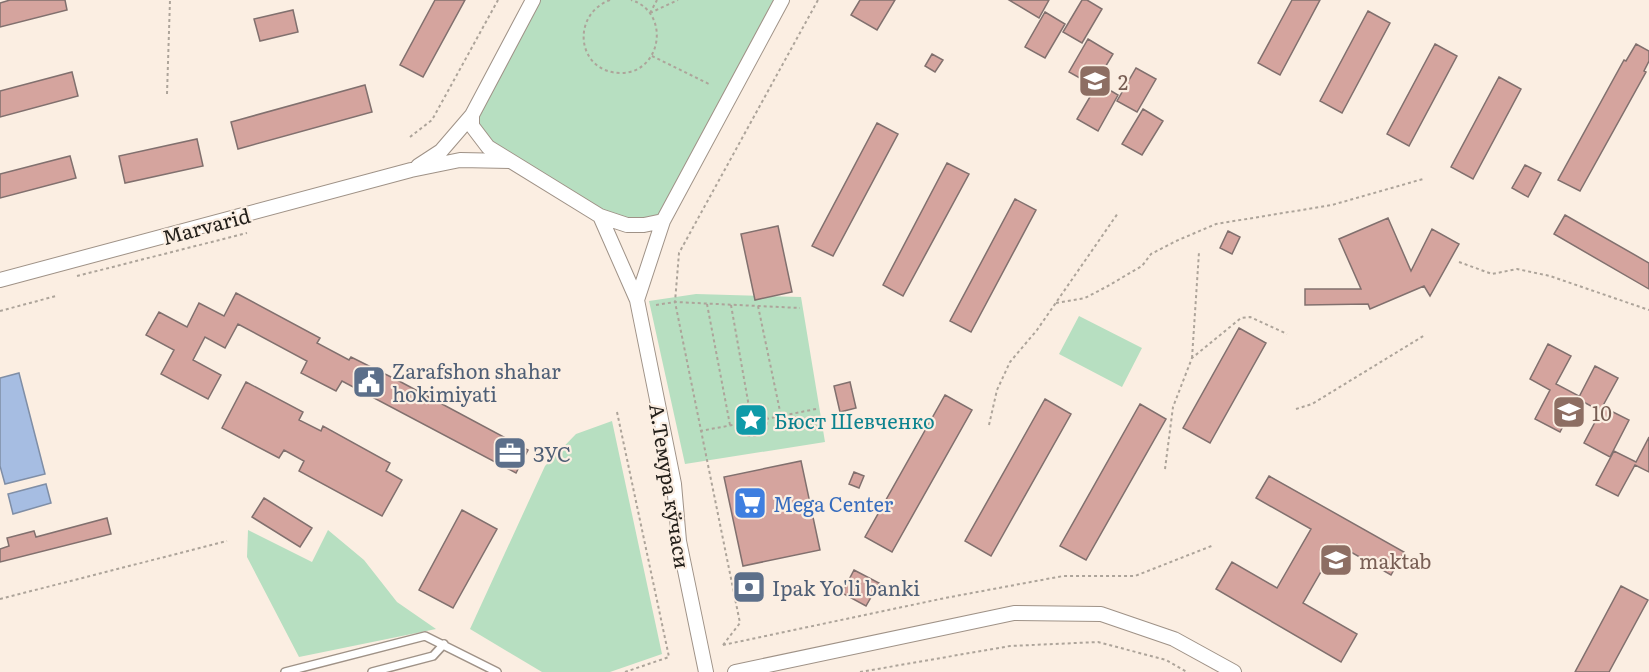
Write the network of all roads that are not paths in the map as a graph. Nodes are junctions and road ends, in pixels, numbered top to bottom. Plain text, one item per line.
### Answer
1 (533, 0) edge
2 (782, 0) edge
3 (472, 115) junction
4 (510, 161) junction
5 (411, 170) junction
6 (600, 216) junction
7 (663, 220) junction
8 (0, 280) edge
9 (637, 300) junction
10 (444, 644) junction
11 (285, 672) edge
12 (372, 672) edge
13 (498, 672) edge
14 (706, 672) edge
15 (735, 672) edge
16 (1234, 672) edge

1 - 3 street
2 - 7 street
3 - 4 street
3 - 5 street
4 - 5 street, Marvarid
4 - 6 street
5 - 8 street, Marvarid
6 - 7 street
6 - 9 street, А.Темура кўчаси
7 - 9 street
9 - 14 street, А.Темура кўчаси
10 - 11 lane
10 - 12 lane
10 - 13 lane
15 - 16 street

